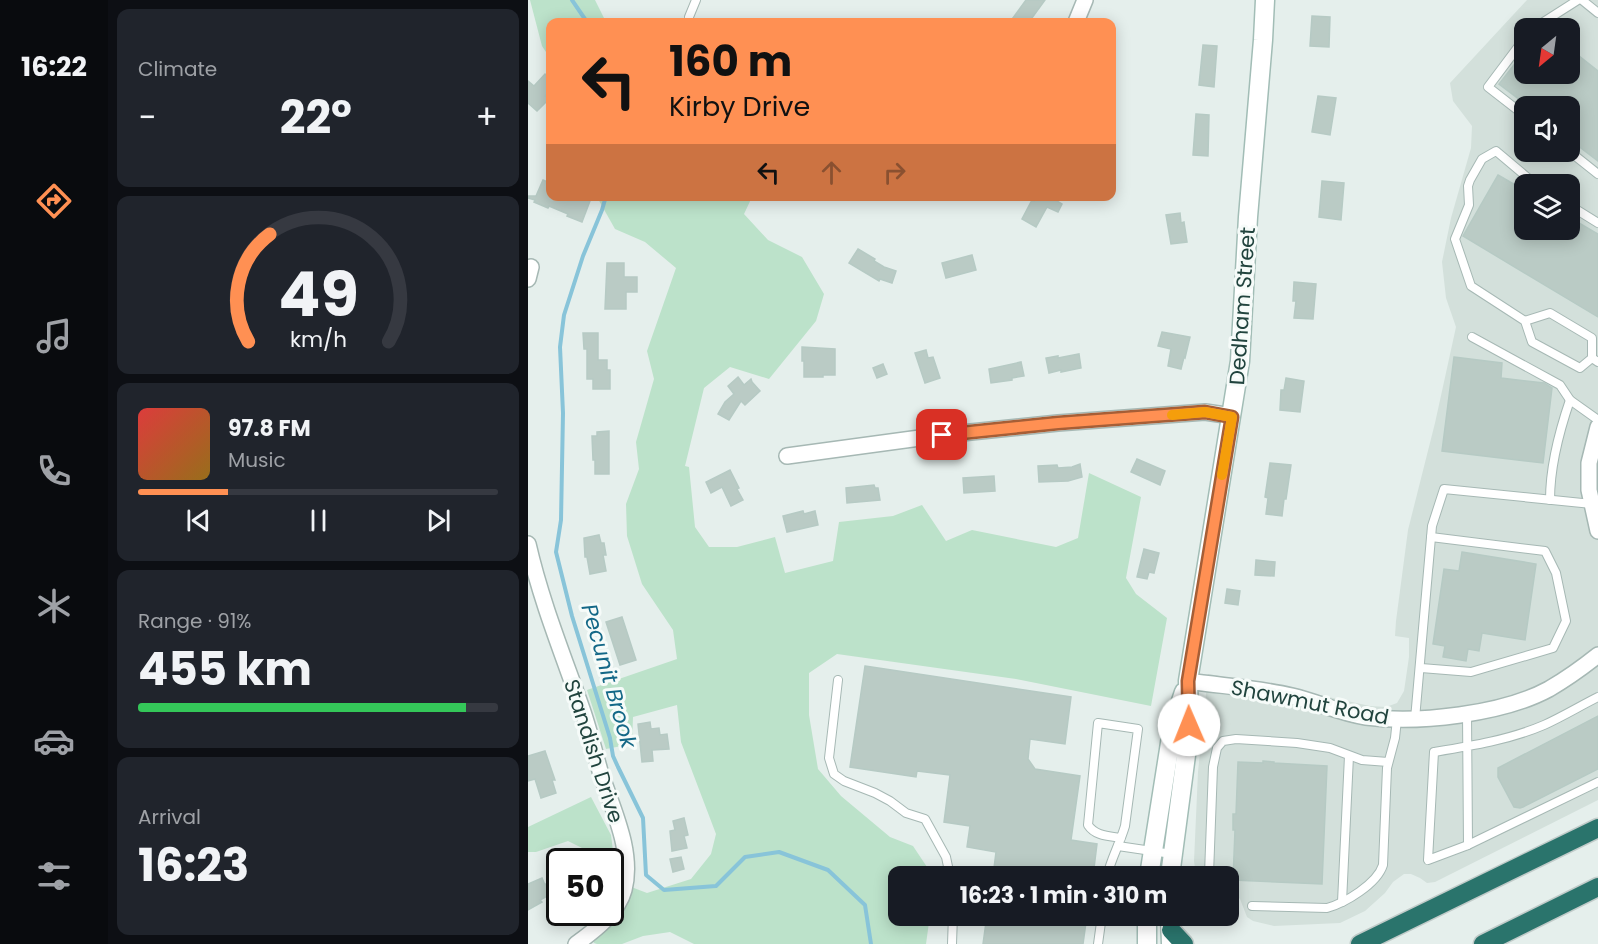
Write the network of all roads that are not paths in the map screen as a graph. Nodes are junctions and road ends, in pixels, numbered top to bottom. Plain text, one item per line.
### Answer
1 (696, 0) edge
2 (1085, 0) edge
3 (1265, 0) edge
4 (1580, 0) edge
5 (1598, 13) edge
6 (689, 17) dead end
7 (1078, 18) edge
8 (1550, 18) edge
9 (1514, 52) edge
10 (1514, 107) edge
11 (1580, 160) edge
12 (1523, 174) edge
13 (1598, 174) edge
14 (1580, 211) edge
15 (1598, 223) edge
16 (1525, 321) junction
17 (1472, 337) dead end
18 (1595, 360) edge
19 (1570, 400) junction
20 (1232, 417) junction
21 (1598, 420) edge
22 (1598, 427) edge
23 (787, 456) dead end
24 (1550, 500) junction
25 (1592, 504) junction
26 (1598, 531) edge
27 (1431, 537) junction
28 (528, 544) edge
29 (1598, 655) edge
30 (1421, 668) junction
31 (838, 680) dead end
32 (1188, 681) junction
33 (1598, 697) edge
34 (1467, 713) junction
35 (1397, 719) junction
36 (1415, 719) junction
37 (1467, 747) junction
38 (1349, 756) junction
39 (1388, 762) junction
40 (1598, 782) edge
41 (1598, 828) edge
42 (1120, 842) junction
43 (1468, 845) junction
44 (1152, 851) junction
45 (1172, 854) junction
46 (948, 866) edge
47 (1111, 866) edge
48 (1150, 866) edge
49 (1171, 866) edge
50 (1209, 866) edge
51 (1598, 887) edge
52 (1342, 902) junction
53 (1252, 906) dead end
54 (953, 926) edge
55 (1100, 926) edge
56 (1147, 926) edge
57 (1171, 930) edge
58 (576, 944) edge
59 (952, 944) edge
60 (1098, 944) edge
61 (1147, 944) edge
62 (1184, 944) edge
63 (1360, 944) edge
64 (1483, 944) edge

1 - 6 lane
2 - 7 street
3 - 20 main road, Dedham Street
4 - 5 lane
4 - 8 lane
9 - 10 lane
11 - 13 lane
12 - 16 lane
14 - 15 lane
16 - 18 lane
16 - 18 lane
17 - 19 lane
19 - 21 lane
19 - 24 lane
20 - 23 street
20 - 32 main road, Dedham Street
22 - 25 street
24 - 25 lane
24 - 27 lane
25 - 26 street
27 - 30 lane
27 - 30 lane
28 - 58 street, Standish Drive
29 - 34 street, Shawmut Road
30 - 36 lane
31 - 46 lane
32 - 35 street, Shawmut Road
32 - 44 main road, Dedham Street
32 - 45 main road, Dedham Street
33 - 37 lane
34 - 36 street, Shawmut Road
34 - 37 lane
35 - 36 street, Shawmut Road
35 - 39 lane
37 - 43 lane
37 - 43 lane
38 - 39 lane
38 - 50 lane
38 - 52 lane
39 - 52 lane
40 - 43 lane
41 - 63 highway
42 - 42 lane
42 - 44 lane
42 - 47 lane
44 - 45 lane
44 - 48 main road, Dedham Street
45 - 49 main road, Dedham Street
51 - 64 highway
52 - 53 lane
54 - 59 lane
55 - 60 lane
56 - 61 main road
57 - 62 highway

